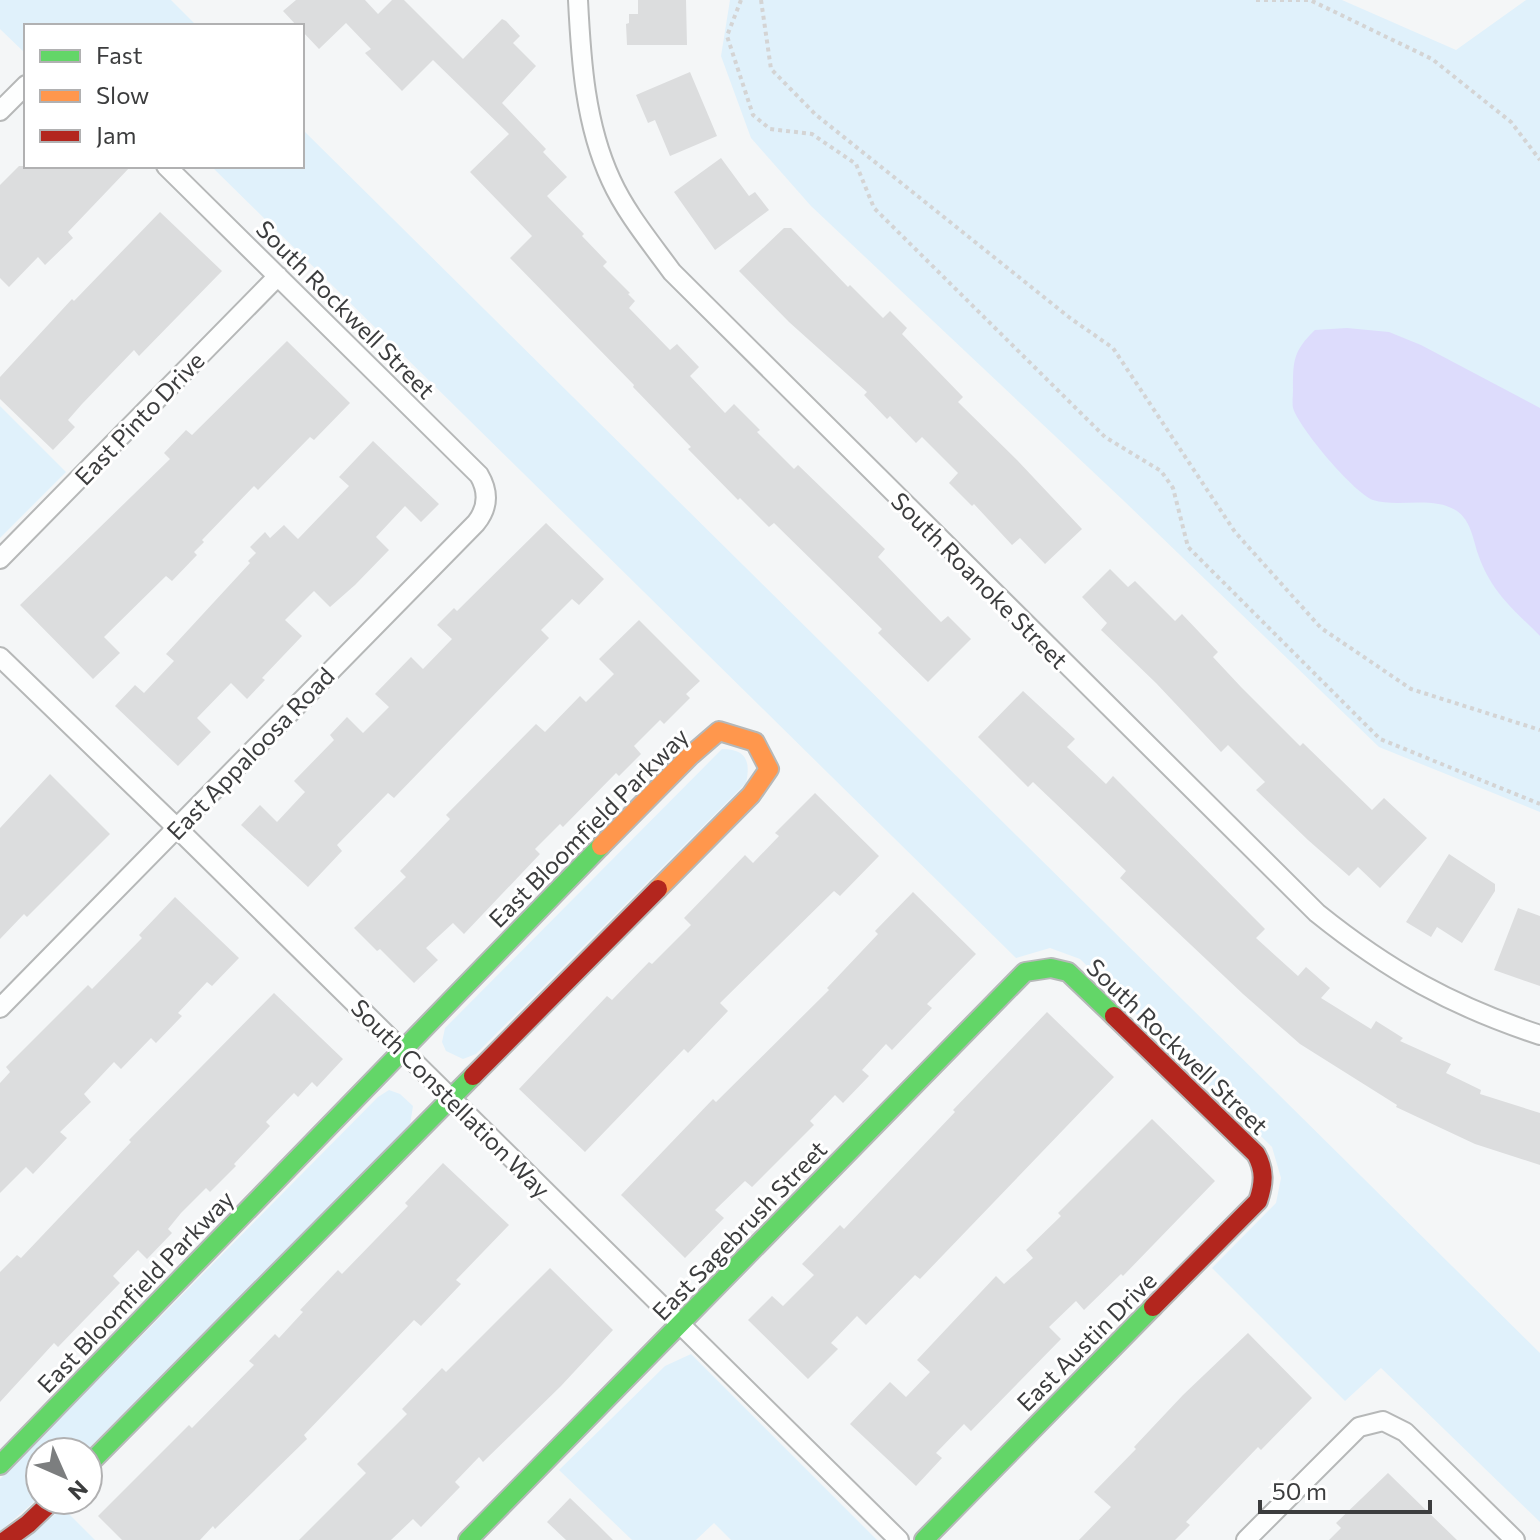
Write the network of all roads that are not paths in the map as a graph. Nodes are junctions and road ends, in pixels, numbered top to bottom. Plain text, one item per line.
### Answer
1 (578, 0) edge
2 (24, 87) edge
3 (0, 111) edge
4 (168, 168) edge
5 (278, 276) junction
6 (486, 491) joint
7 (0, 559) edge
8 (0, 657) edge
9 (177, 828) junction
10 (1051, 968) joint
11 (0, 1008) edge
12 (1540, 1035) edge
13 (402, 1049) junction
14 (452, 1098) junction
15 (1264, 1168) joint
16 (680, 1325) junction
17 (104, 1449) edge
18 (0, 1465) edge
19 (36, 1516) edge
20 (6, 1540) edge
21 (468, 1540) edge
22 (899, 1540) edge
23 (924, 1540) edge
24 (1246, 1540) edge
25 (1515, 1540) edge

1 - 12 street, South Roanoke Street
2 - 3 street
4 - 5 street, South Rockwell Street
5 - 6 street, South Rockwell Street
5 - 7 street, East Pinto Drive
6 - 9 street, East Appaloosa Road
8 - 9 street, South Constellation Way
9 - 11 street, East Appaloosa Road
9 - 13 street, South Constellation Way
10 - 15 street, South Rockwell Street
10 - 16 street, East Sagebrush Street
13 - 14 street, South Constellation Way
13 - 14 street, East Bloomfield Parkway
13 - 18 street, East Bloomfield Parkway
14 - 16 street, South Constellation Way
14 - 17 street, East Bloomfield Parkway
15 - 23 street, East Austin Drive
16 - 21 street, East Sagebrush Street
16 - 22 street, South Constellation Way
19 - 20 street
24 - 25 street

